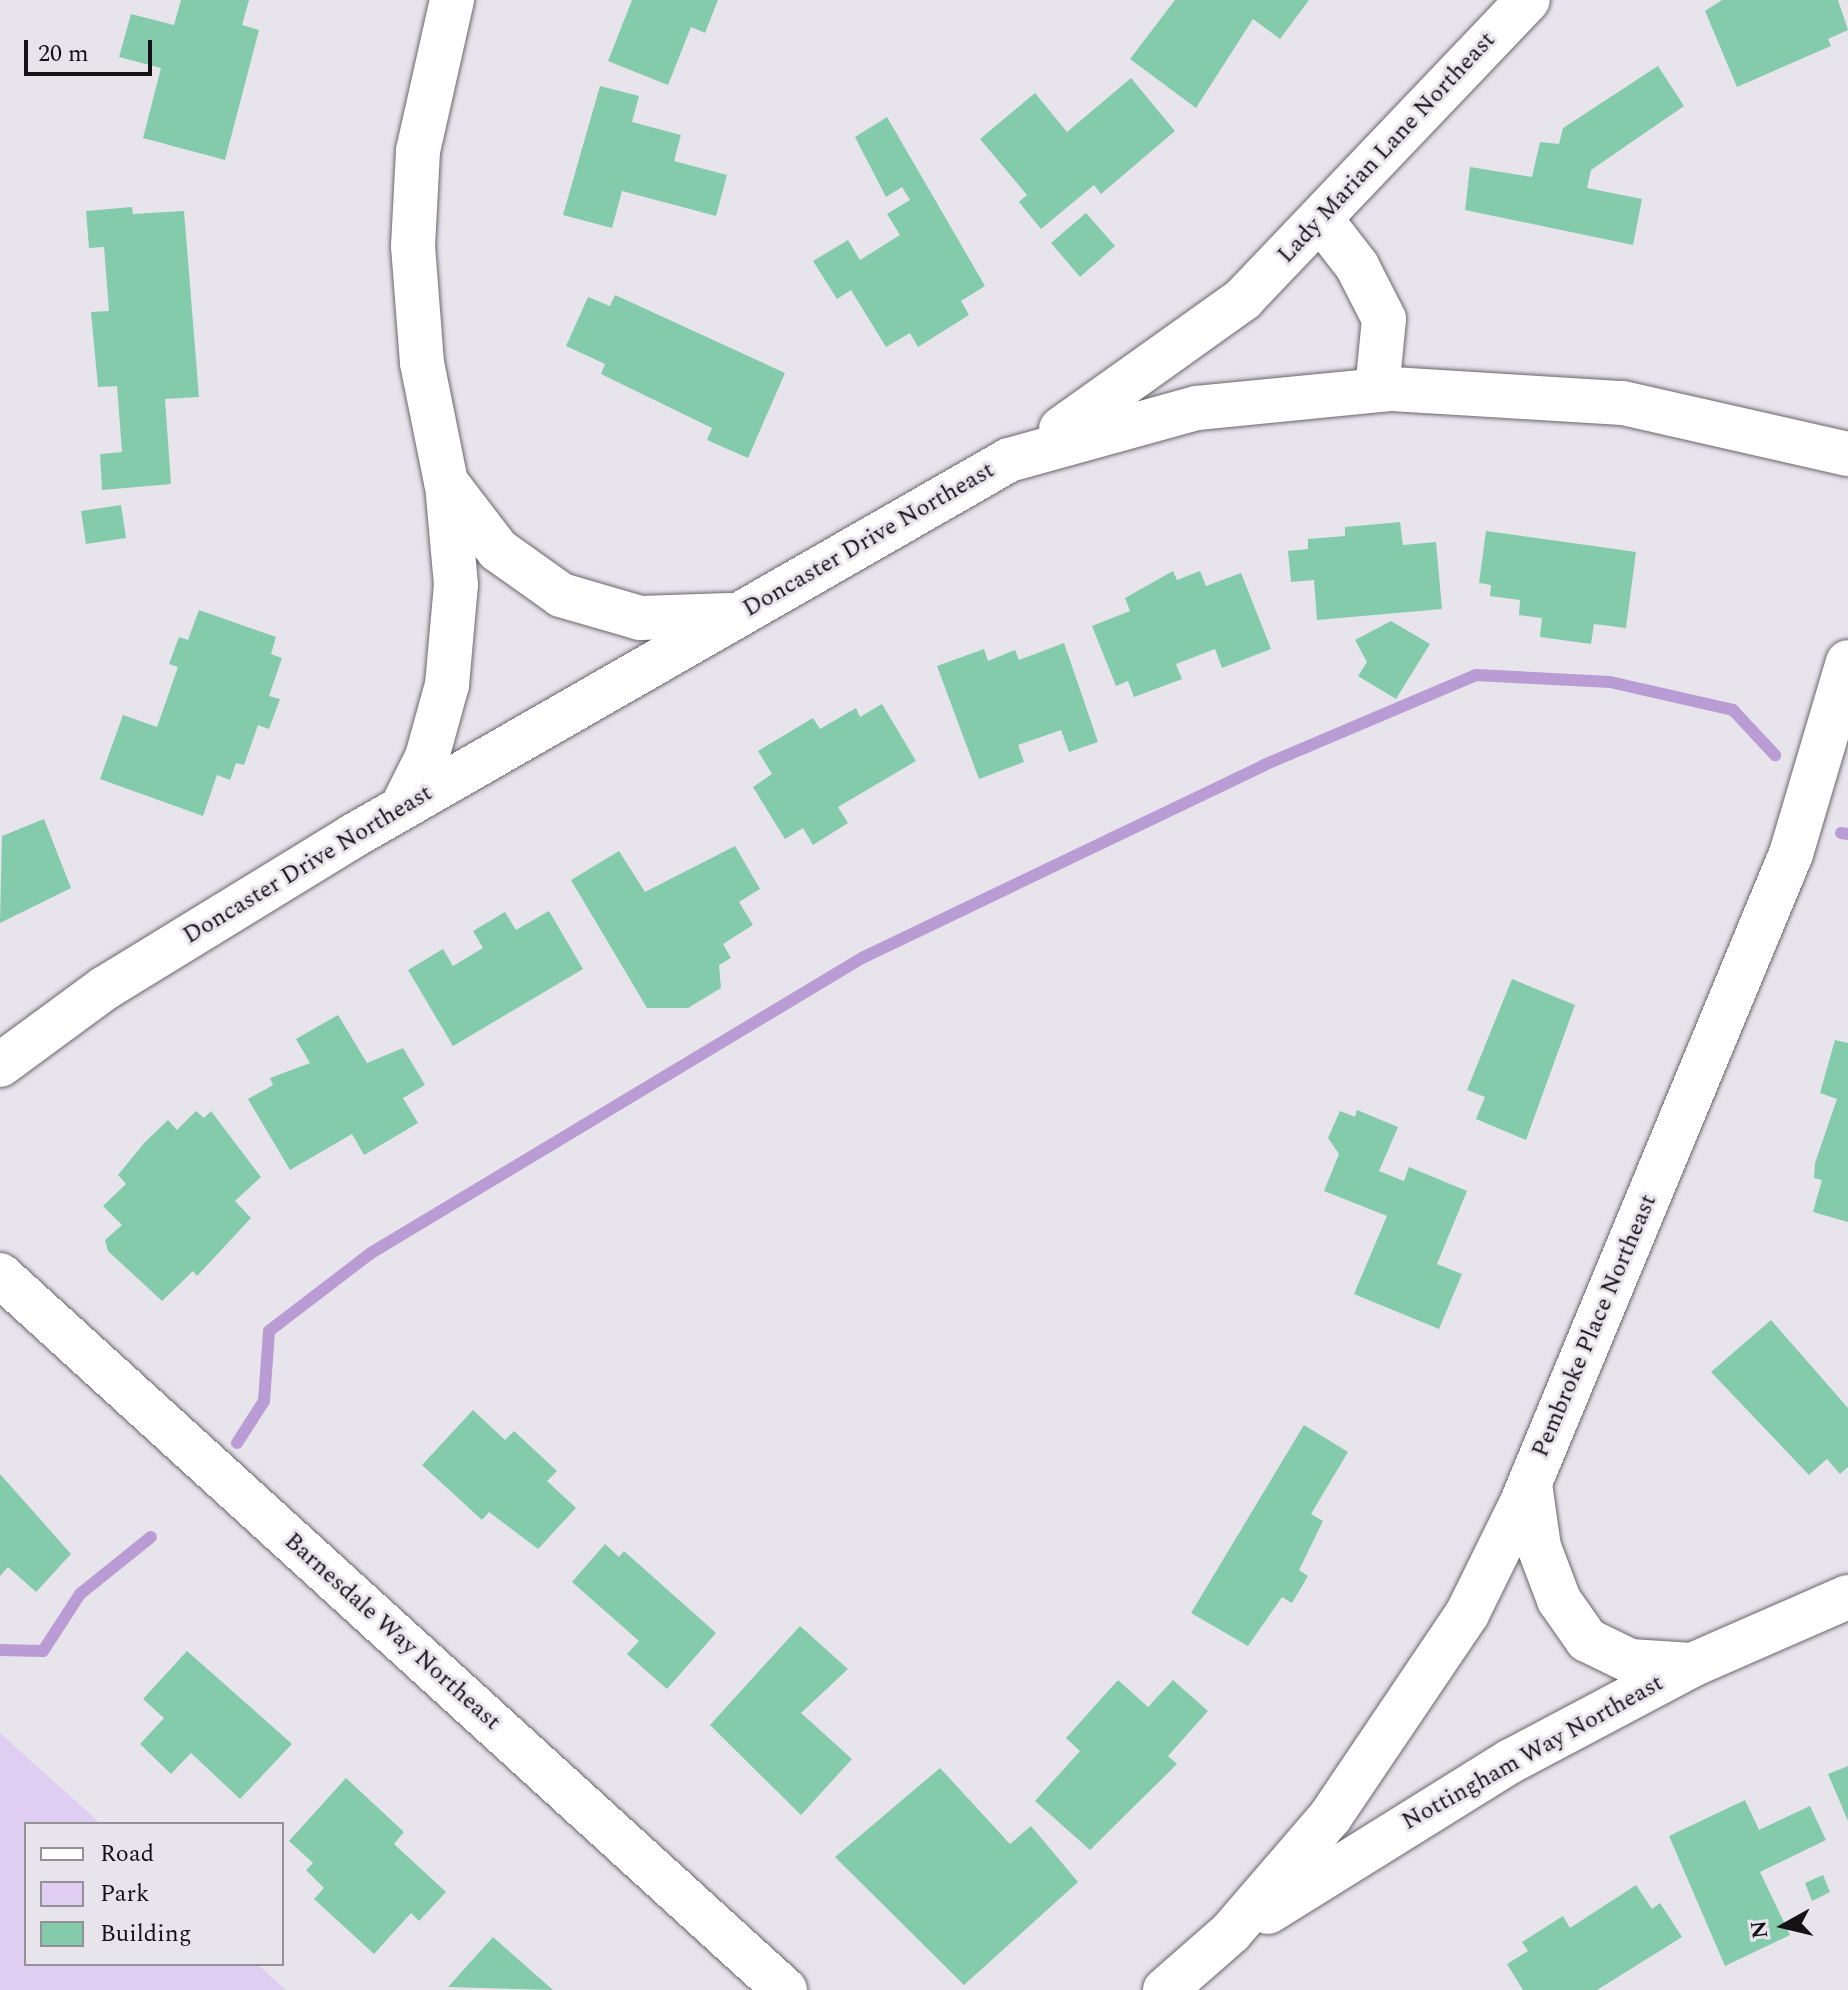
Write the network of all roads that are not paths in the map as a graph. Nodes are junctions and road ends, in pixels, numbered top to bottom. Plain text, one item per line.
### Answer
1 (452, 0) edge
2 (1528, 0) edge
3 (1323, 222) junction
4 (1377, 390) junction
5 (1848, 454) edge
6 (1009, 460) junction
7 (446, 482) junction
8 (738, 615) junction
9 (1848, 662) edge
10 (402, 807) junction
11 (0, 1065) edge
12 (0, 1275) edge
13 (1530, 1484) junction
14 (1848, 1597) edge
15 (1692, 1665) junction
16 (1231, 1932) junction
17 (785, 1990) edge
18 (1165, 1990) edge

1 - 7 street
2 - 3 street, Lady Marian Lane Northeast
3 - 4 street
3 - 6 street, Lady Marian Lane Northeast
4 - 5 street, Doncaster Drive Northeast
4 - 6 street, Doncaster Drive Northeast
6 - 8 street, Doncaster Drive Northeast
7 - 8 street
7 - 10 street
8 - 10 street, Doncaster Drive Northeast
9 - 13 street, Pembroke Place Northeast
10 - 11 street, Doncaster Drive Northeast
12 - 17 street, Barnesdale Way Northeast
13 - 15 street
13 - 16 street, Pembroke Place Northeast
14 - 15 street, Nottingham Way Northeast
15 - 16 street, Nottingham Way Northeast
16 - 18 street

